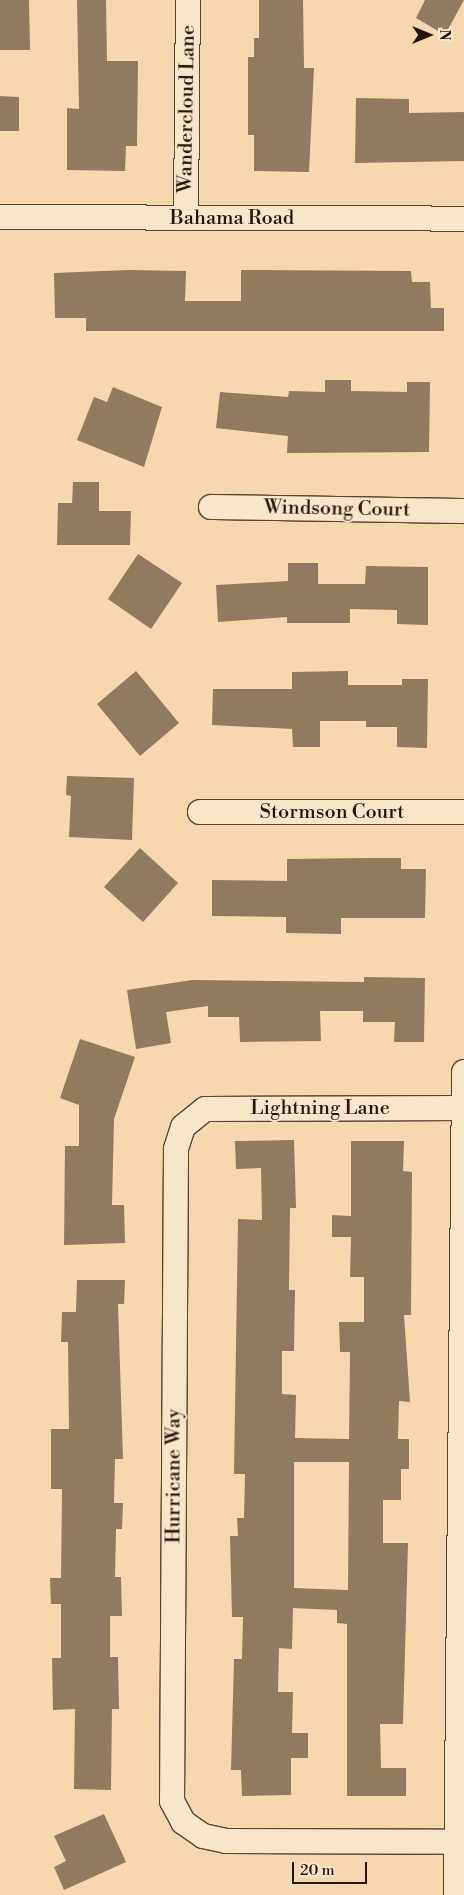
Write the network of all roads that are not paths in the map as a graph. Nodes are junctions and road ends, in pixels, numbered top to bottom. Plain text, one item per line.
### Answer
1 (188, 0) edge
2 (0, 218) edge
3 (186, 218) junction
4 (464, 219) edge
5 (211, 507) dead end
6 (464, 511) edge
7 (200, 812) dead end
8 (464, 812) edge
9 (464, 1072) edge
10 (464, 1108) edge
11 (183, 1127) joint
12 (461, 1546) edge
13 (460, 1842) edge
14 (456, 1895) edge

1 - 3 street, Wandercloud Lane
2 - 3 street, Bahama Road
3 - 4 street, Bahama Road
5 - 6 street, Windsong Court
7 - 8 street, Stormson Court
9 - 10 street
10 - 11 street, Lightning Lane
10 - 12 street
11 - 13 street, Hurricane Way
12 - 13 street
13 - 14 street

